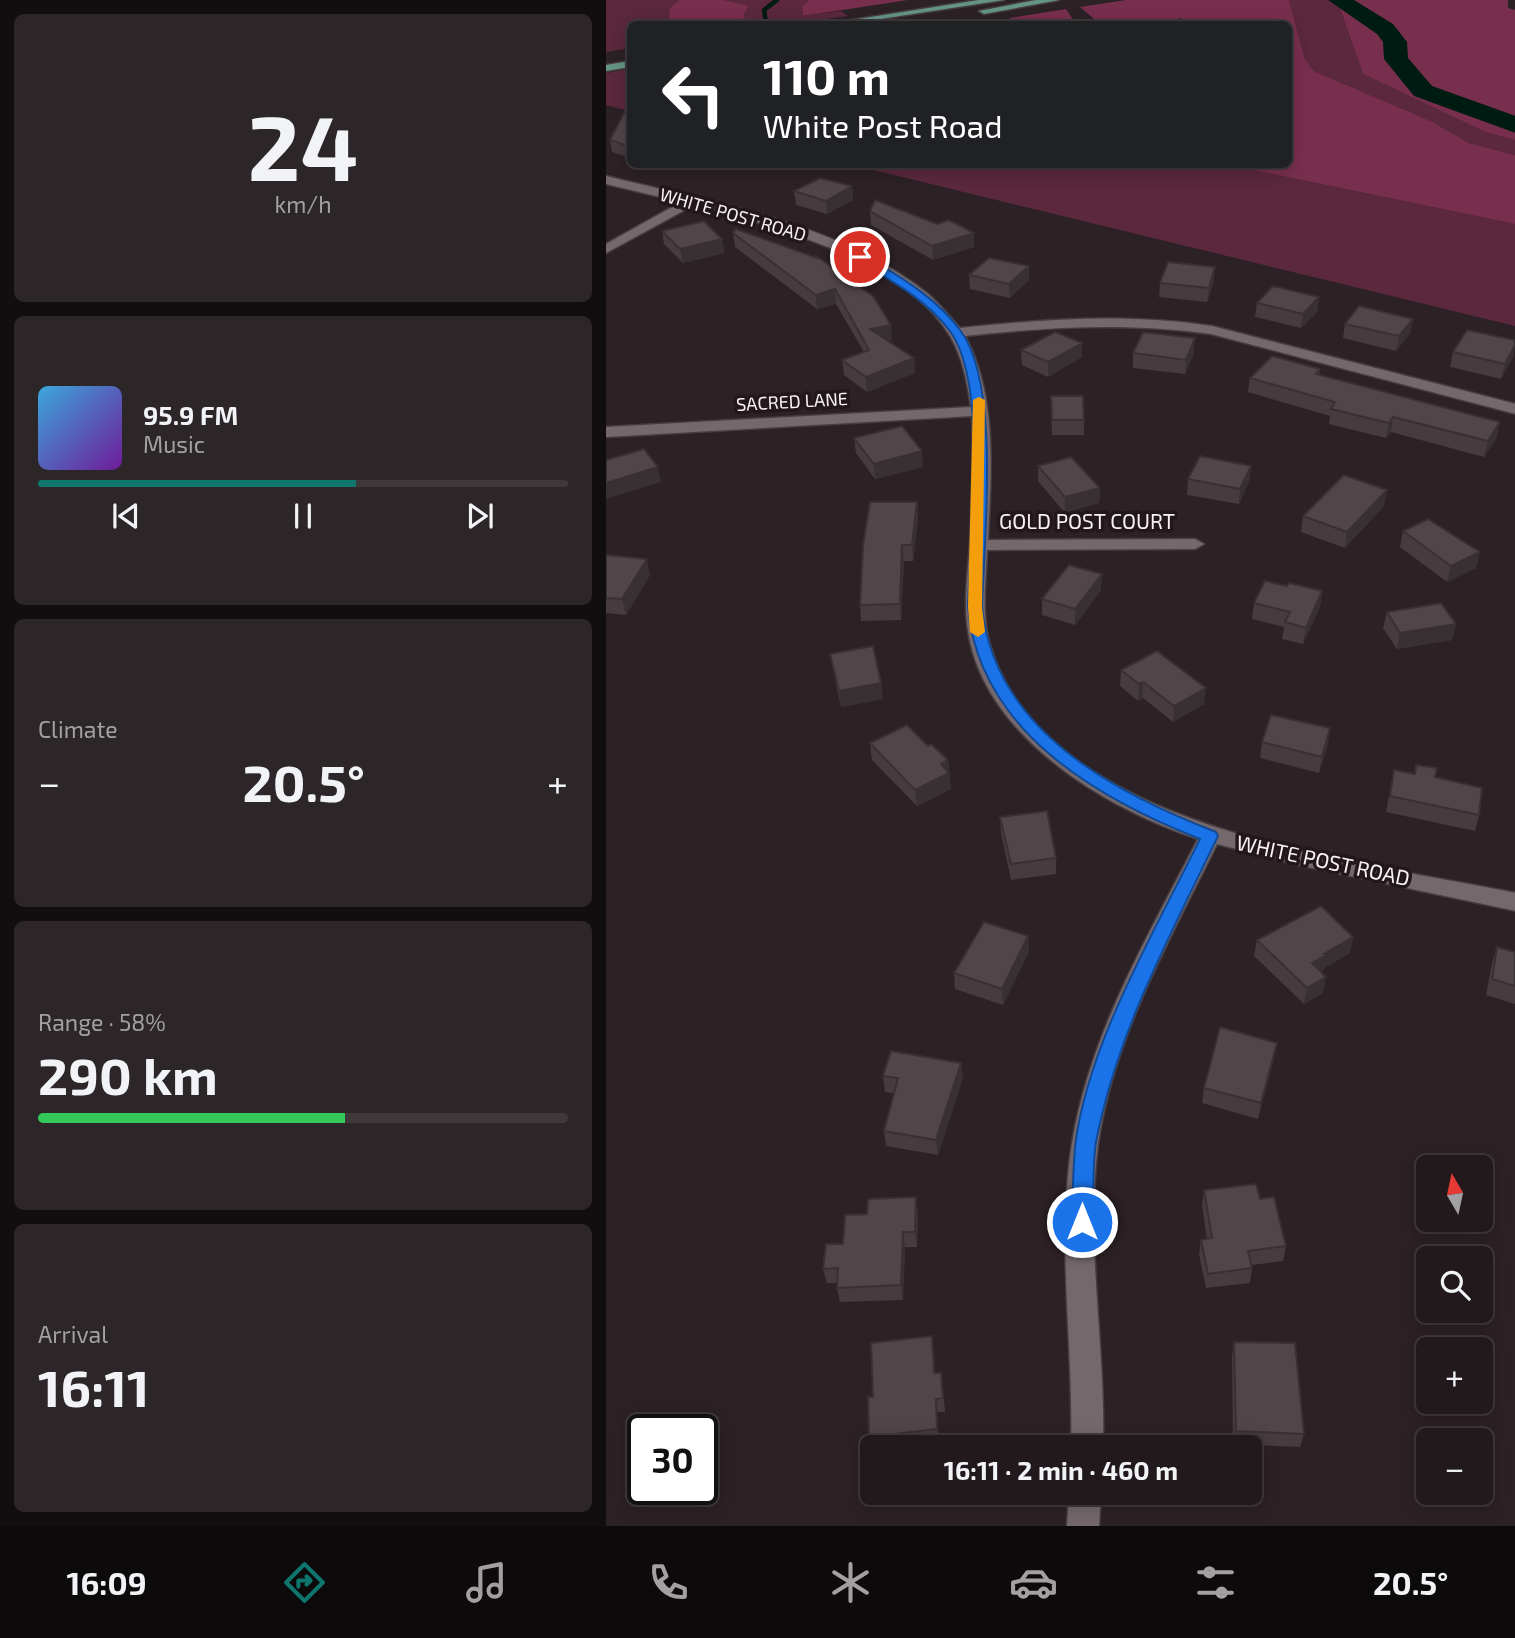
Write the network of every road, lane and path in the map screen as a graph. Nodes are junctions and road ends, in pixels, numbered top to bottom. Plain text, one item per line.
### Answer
1 (999, 0) edge
2 (1054, 0) edge
3 (852, 21) edge
4 (912, 21) edge
5 (627, 54) edge
6 (606, 58) edge
7 (627, 64) edge
8 (606, 68) edge
9 (606, 180) edge
10 (690, 202) junction
11 (607, 249) edge
12 (957, 333) junction
13 (1515, 409) edge
14 (980, 411) junction
15 (606, 432) edge
16 (1195, 544) dead end
17 (978, 545) junction
18 (1210, 836) junction
19 (1515, 902) edge
20 (1087, 1435) edge
21 (1084, 1505) edge
22 (1083, 1526) edge

1 - 3 main road
2 - 4 main road
5 - 6 main road
7 - 8 main road
9 - 10 street, WHITE POST ROAD
10 - 11 street
10 - 12 street, WHITE POST ROAD
12 - 13 street
12 - 14 street, WHITE POST ROAD
14 - 15 street, SACRED LANE
14 - 17 street, WHITE POST ROAD
16 - 17 street, GOLD POST COURT
17 - 18 street, WHITE POST ROAD
18 - 19 street, WHITE POST ROAD
18 - 20 street
21 - 22 street

